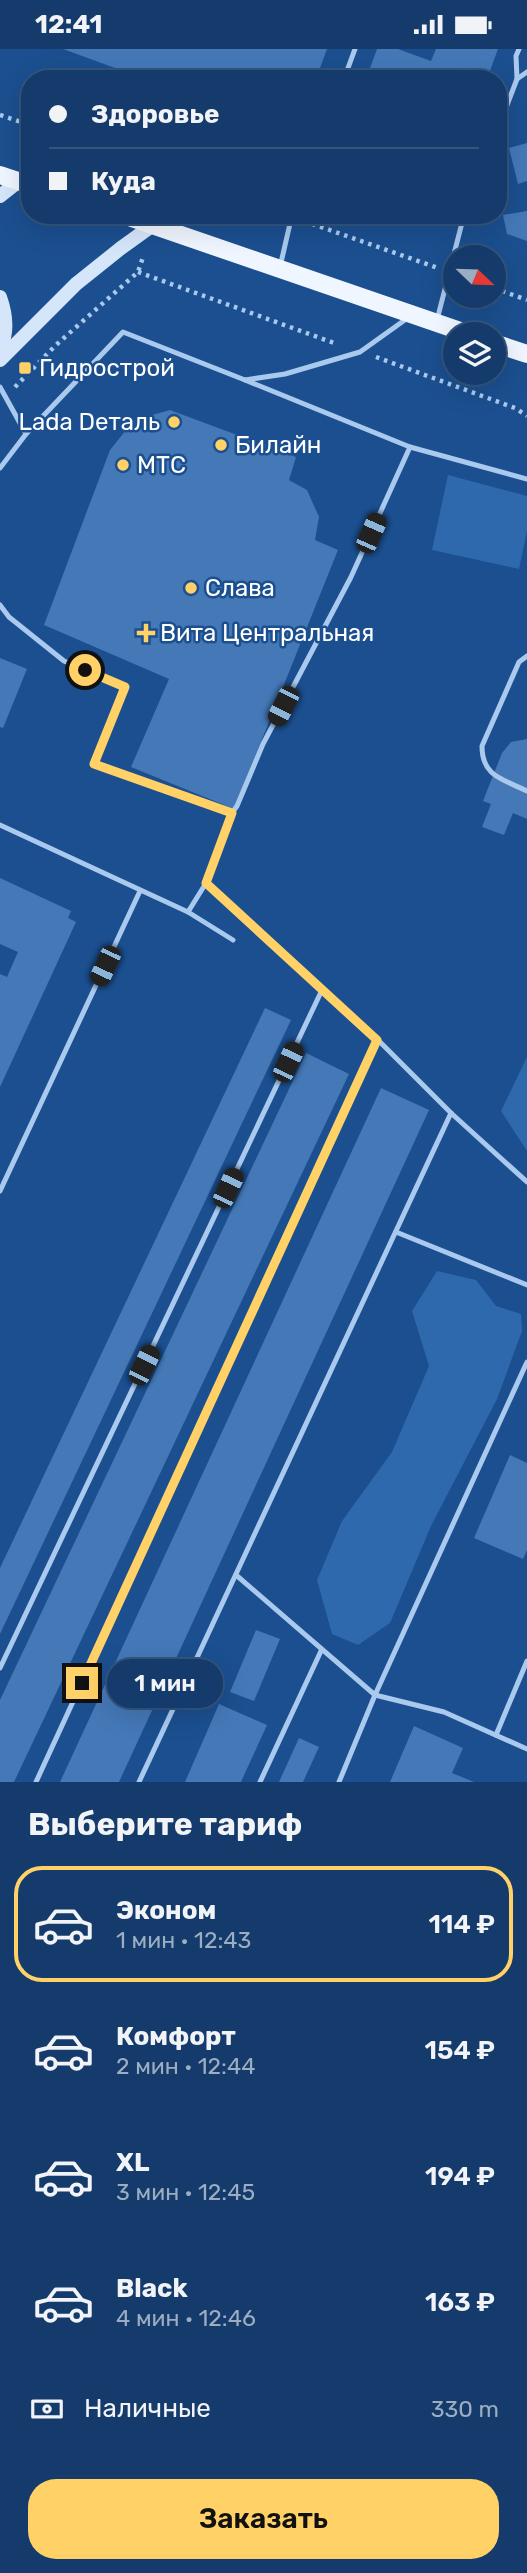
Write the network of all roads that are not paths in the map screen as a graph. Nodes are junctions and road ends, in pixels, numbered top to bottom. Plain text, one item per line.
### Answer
1 (355, 49) edge
2 (519, 49) edge
3 (347, 70) edge
4 (527, 72) edge
5 (517, 79) junction
6 (507, 105) edge
7 (0, 175) edge
8 (21, 182) edge
9 (21, 185) edge
10 (0, 196) edge
11 (150, 224) edge
12 (290, 224) edge
13 (462, 224) edge
14 (153, 225) junction
15 (280, 269) junction
16 (0, 297) edge
17 (412, 315) junction
18 (436, 323) junction
19 (443, 325) edge
20 (506, 346) edge
21 (0, 349) edge
22 (527, 354) edge
23 (0, 360) edge
24 (245, 380) junction
25 (0, 387) edge
26 (26, 434) junction
27 (410, 447) junction
28 (0, 468) edge
29 (527, 479) edge
30 (0, 605) edge
31 (527, 656) edge
32 (527, 791) edge
33 (232, 813) junction
34 (0, 825) edge
35 (206, 883) junction
36 (140, 891) junction
37 (188, 912) junction
38 (233, 940) dead end
39 (322, 990) junction
40 (377, 1040) junction
41 (451, 1113) junction
42 (527, 1182) edge
43 (0, 1191) edge
44 (396, 1232) junction
45 (527, 1285) edge
46 (527, 1362) edge
47 (236, 1575) junction
48 (321, 1651) junction
49 (527, 1661) edge
50 (0, 1668) edge
51 (375, 1695) junction
52 (496, 1735) junction
53 (527, 1749) edge
54 (36, 1782) edge
55 (139, 1782) edge
56 (260, 1782) edge
57 (339, 1782) edge

1 - 3 lane
2 - 5 lane
4 - 5 lane
5 - 6 lane
7 - 8 main road
9 - 10 main road
11 - 14 main road
12 - 15 lane
13 - 18 lane
14 - 15 main road
14 - 23 main road
15 - 17 main road
16 - 21 main road
17 - 18 main road
17 - 24 lane
18 - 19 main road
20 - 22 main road
24 - 26 lane
24 - 27 lane
25 - 26 lane
26 - 28 lane
27 - 29 lane
27 - 33 lane
30 - 33 lane
31 - 32 lane
33 - 35 lane
34 - 36 lane
35 - 37 lane
35 - 39 lane
36 - 37 lane
36 - 43 lane
37 - 38 lane
39 - 40 lane
39 - 50 lane
40 - 41 lane
40 - 54 lane
41 - 42 lane
41 - 44 lane
44 - 45 lane
44 - 47 lane
46 - 51 lane
47 - 48 lane
47 - 55 lane
48 - 51 lane
48 - 56 lane
49 - 52 lane
51 - 52 lane
51 - 57 lane
52 - 53 lane

